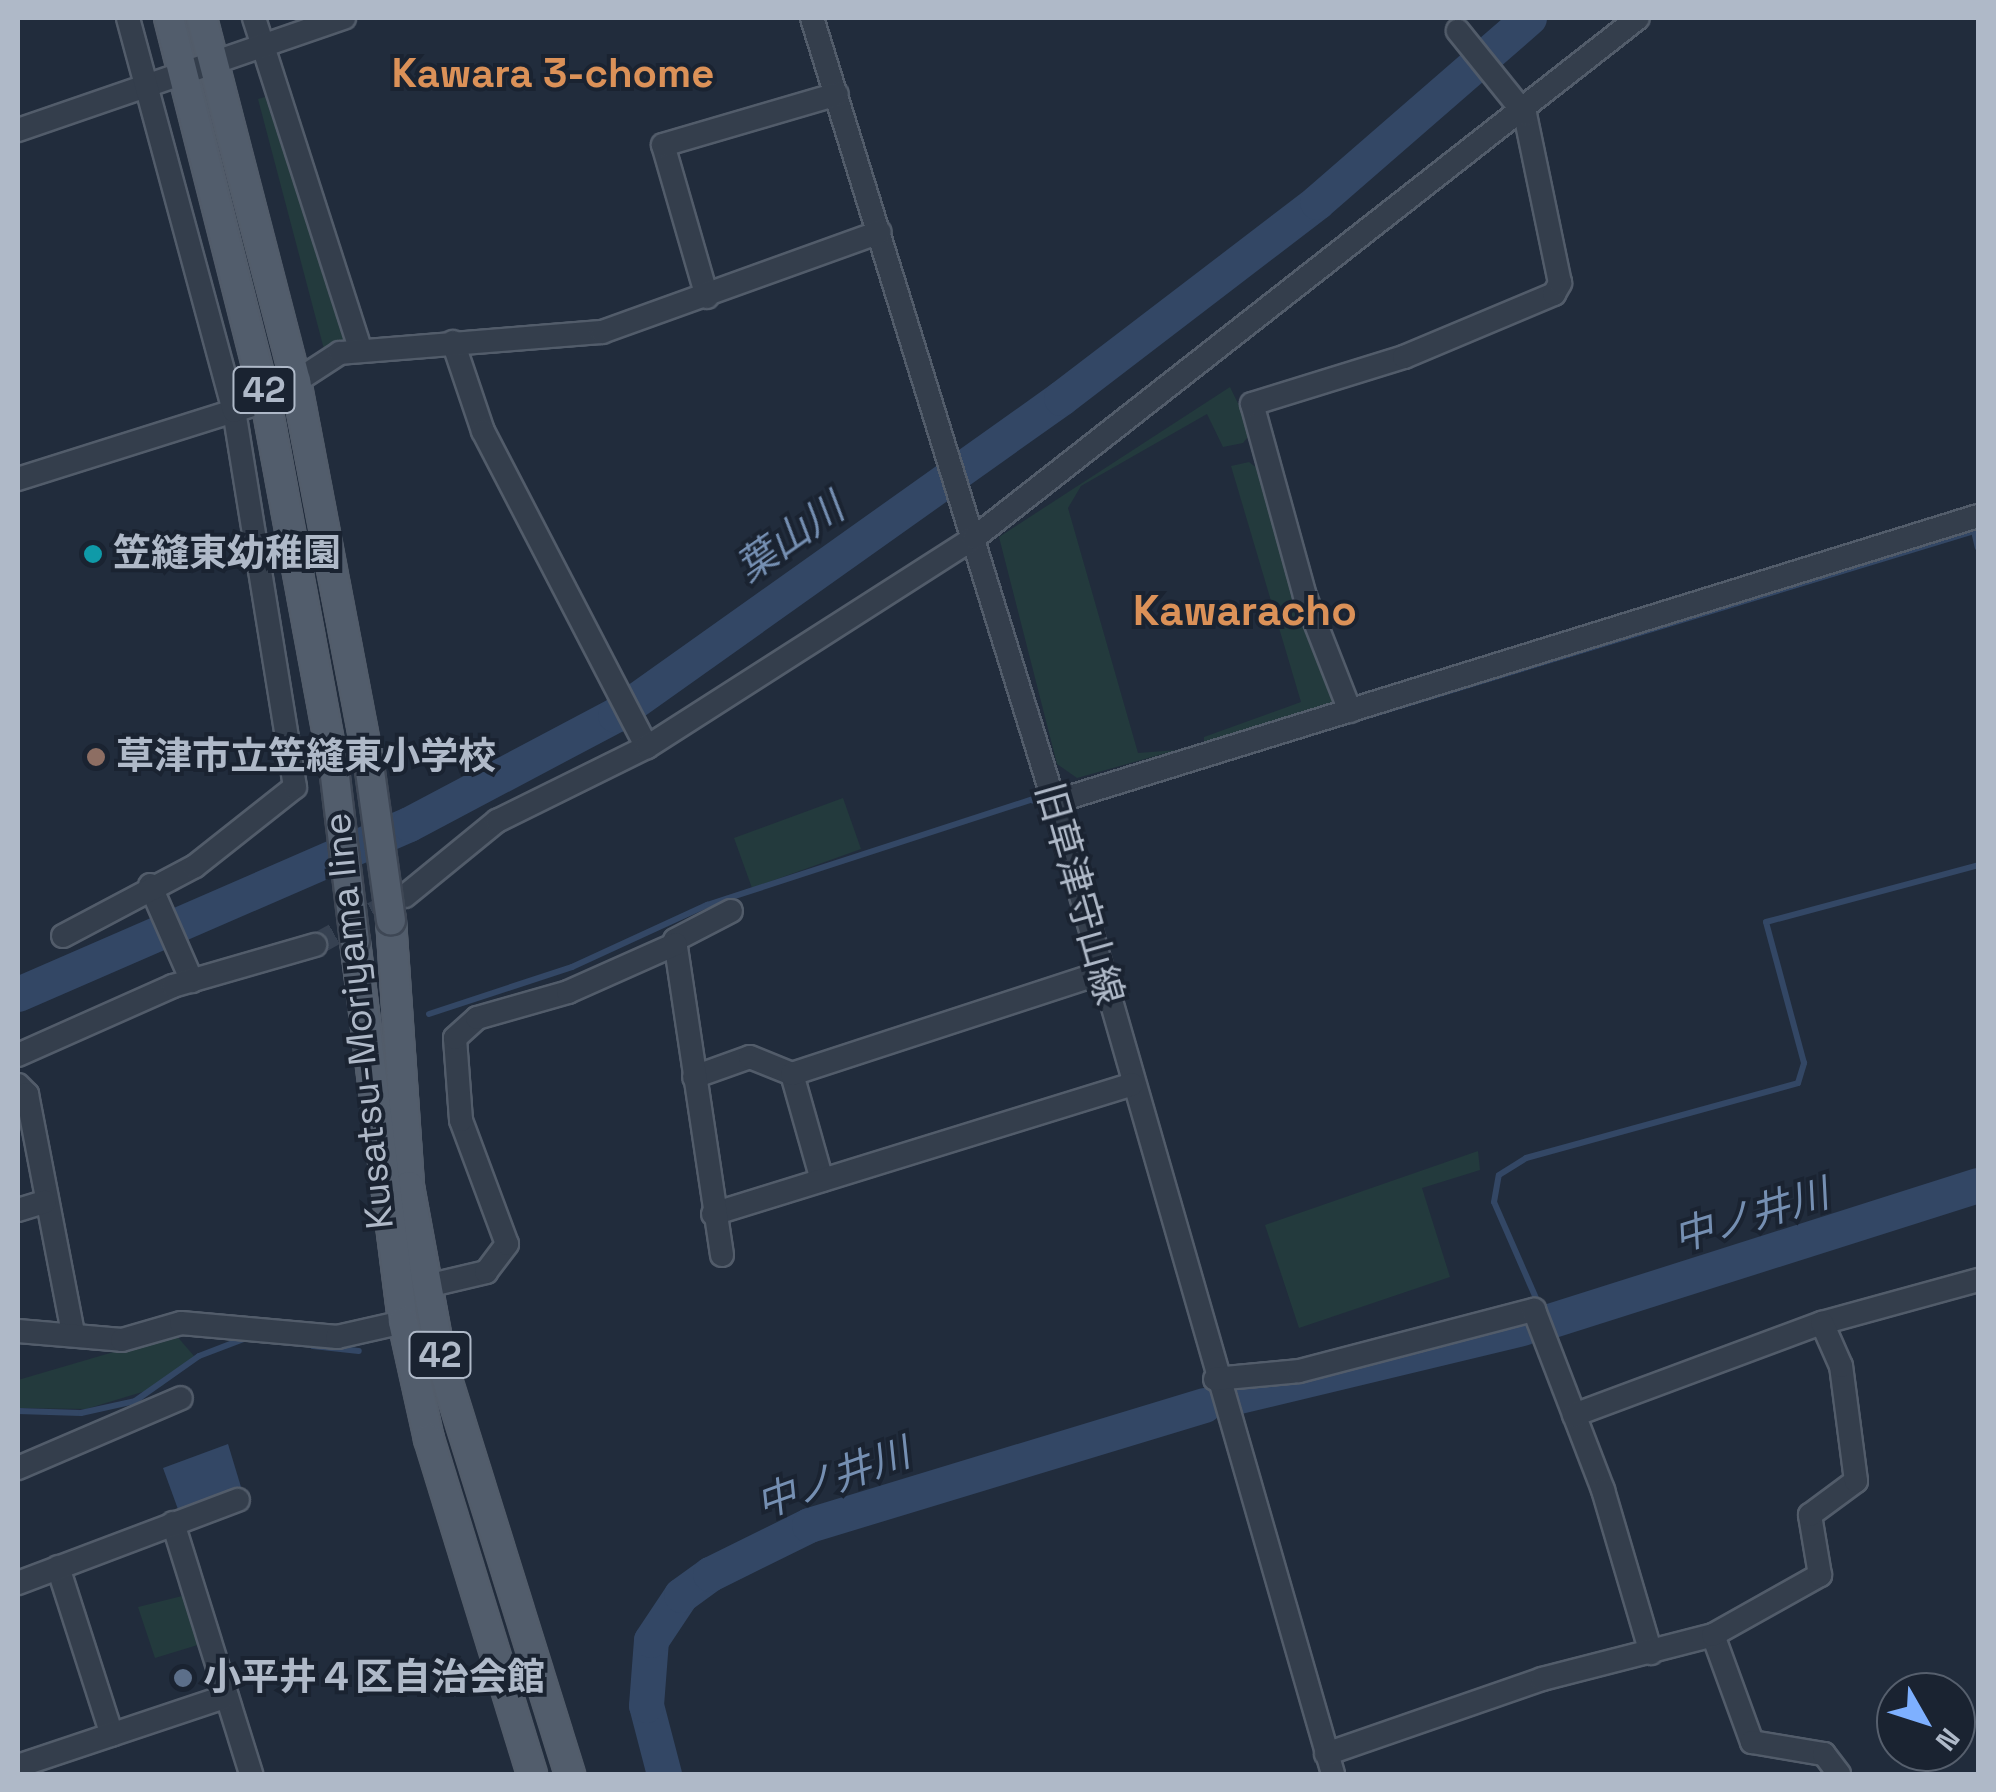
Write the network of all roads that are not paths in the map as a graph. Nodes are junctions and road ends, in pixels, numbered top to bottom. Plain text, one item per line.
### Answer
1 (128, 18) edge
2 (169, 18) edge
3 (202, 18) edge
4 (254, 18) edge
5 (344, 18) edge
6 (812, 18) edge
7 (1638, 18) edge
8 (1461, 35) dead end
9 (261, 49) junction
10 (215, 61) junction
11 (184, 70) junction
12 (149, 82) junction
13 (836, 94) junction
14 (1524, 111) junction
15 (18, 130) edge
16 (880, 232) junction
17 (707, 297) junction
18 (452, 342) junction
19 (360, 348) junction
20 (296, 381) junction
21 (266, 401) junction
22 (234, 411) junction
23 (18, 479) edge
24 (1978, 518) edge
25 (973, 534) junction
26 (1350, 710) junction
27 (647, 747) junction
28 (1054, 802) junction
29 (150, 885) junction
30 (398, 908) junction
31 (731, 910) dead end
32 (63, 936) dead end
33 (676, 944) junction
34 (315, 945) tunnel mouth
35 (1101, 973) junction
36 (192, 981) junction
37 (18, 1055) edge
38 (792, 1074) junction
39 (694, 1077) junction
40 (18, 1084) edge
41 (1132, 1084) junction
42 (822, 1180) junction
43 (45, 1202) junction
44 (18, 1210) edge
45 (713, 1214) junction
46 (722, 1254) dead end
47 (1978, 1280) edge
48 (427, 1286) junction
49 (403, 1322) junction
50 (1822, 1323) junction
51 (18, 1331) edge
52 (73, 1333) junction
53 (1214, 1379) junction
54 (181, 1398) dead end
55 (1574, 1414) junction
56 (18, 1468) edge
57 (238, 1500) dead end
58 (172, 1523) junction
59 (58, 1568) junction
60 (18, 1583) edge
61 (1713, 1635) junction
62 (1651, 1654) junction
63 (227, 1696) junction
64 (112, 1735) junction
65 (1329, 1764) edge
66 (18, 1766) edge
67 (251, 1774) edge
68 (532, 1774) edge
69 (570, 1774) edge
70 (1839, 1774) edge

1 - 12 street
2 - 11 main road, Kusatsu-Moriyama line / 42
3 - 10 main road, Kusatsu-Moriyama line / 42
4 - 9 street
5 - 9 street
6 - 13 street, 旧草津守山線
7 - 14 street
8 - 14 street
9 - 10 street
9 - 19 street
10 - 11 street
10 - 20 main road, Kusatsu-Moriyama line / 42
11 - 12 street
11 - 21 main road, Kusatsu-Moriyama line / 42
12 - 15 street
12 - 22 street
13 - 16 street, 旧草津守山線
13 - 17 street
14 - 25 street
14 - 26 street
16 - 17 street
16 - 25 street, 旧草津守山線
17 - 18 street
18 - 19 street
18 - 27 street
19 - 20 street
20 - 21 street
20 - 30 main road, Kusatsu-Moriyama line / 42, bridge
21 - 22 street
21 - 49 main road, Kusatsu-Moriyama line / 42, bridge
22 - 23 street
22 - 29 street
24 - 26 street
25 - 27 street
25 - 28 street, 旧草津守山線
26 - 28 street
27 - 30 street
28 - 35 street, 旧草津守山線
29 - 32 street
29 - 36 street
30 - 48 main road, Kusatsu-Moriyama line / 42
31 - 33 street
33 - 39 street
33 - 48 street
34 - 36 street
35 - 38 street
35 - 41 street, 旧草津守山線
36 - 37 street
38 - 39 street
38 - 42 street
39 - 45 street
40 - 43 street
41 - 42 street
41 - 53 street, 旧草津守山線
42 - 45 street
43 - 44 street
43 - 52 street
45 - 46 street
47 - 50 street
48 - 69 main road, Kusatsu-Moriyama line / 42
49 - 52 street
49 - 68 main road, Kusatsu-Moriyama line / 42
50 - 55 street
50 - 61 street
51 - 52 street
53 - 55 street
53 - 65 street, 旧草津守山線
54 - 56 street
55 - 62 street
57 - 58 street
58 - 59 street
58 - 63 street
59 - 60 street
59 - 64 street
61 - 62 street
61 - 70 street
62 - 65 street
63 - 64 street
63 - 67 street
64 - 66 street

